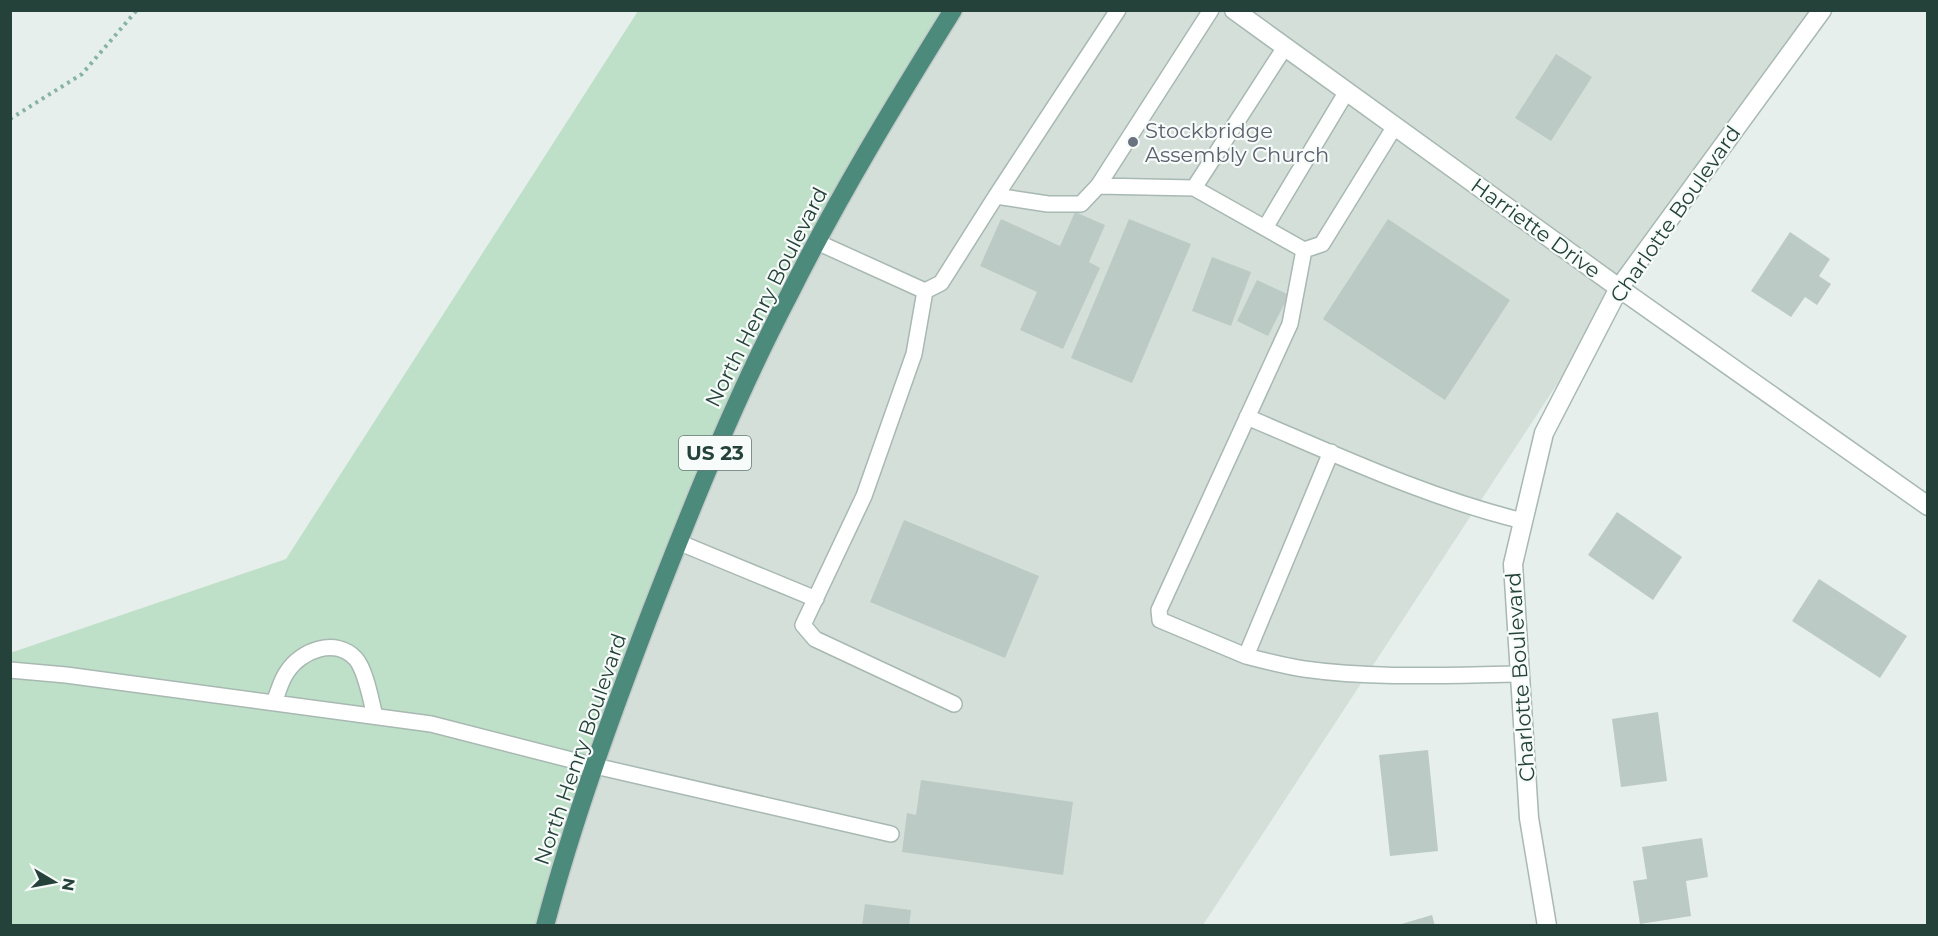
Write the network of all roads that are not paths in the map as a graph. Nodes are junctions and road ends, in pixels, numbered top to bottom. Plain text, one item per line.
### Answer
1 (953, 10) edge
2 (1118, 10) edge
3 (1211, 10) edge
4 (1234, 10) edge
5 (1822, 10) edge
6 (1285, 47) junction
7 (1347, 91) junction
8 (1395, 126) junction
9 (1098, 186) junction
10 (1194, 188) junction
11 (996, 196) junction
12 (1265, 228) junction
13 (818, 242) junction
14 (1304, 250) junction
15 (1619, 288) junction
16 (925, 291) junction
17 (1247, 417) junction
18 (1332, 453) junction
19 (1928, 506) edge
20 (1523, 521) junction
21 (678, 543) junction
22 (816, 599) junction
23 (1246, 656) junction
24 (10, 670) edge
25 (1520, 674) junction
26 (274, 702) junction
27 (954, 704) dead end
28 (375, 716) junction
29 (595, 766) junction
30 (891, 834) dead end
31 (546, 926) edge
32 (1547, 926) edge

1 - 13 highway, North Henry Boulevard / US 23
2 - 11 lane
3 - 9 lane
4 - 6 street, Harriette Drive
5 - 15 street, Charlotte Boulevard
6 - 7 street, Harriette Drive
6 - 10 lane
7 - 8 street, Harriette Drive
7 - 12 lane
8 - 14 lane
8 - 15 street, Harriette Drive
9 - 10 lane
9 - 11 lane
10 - 12 lane
11 - 16 lane
12 - 14 lane
13 - 16 lane
13 - 21 highway, North Henry Boulevard / US 23
14 - 17 lane
15 - 19 street, Harriette Drive
15 - 20 street, Charlotte Boulevard
16 - 22 lane
17 - 18 lane
17 - 23 lane
18 - 20 lane
18 - 23 lane
20 - 25 street, Charlotte Boulevard
21 - 22 lane
21 - 29 highway, North Henry Boulevard / US 23
22 - 27 lane
23 - 25 lane
24 - 26 lane
25 - 32 street, Charlotte Boulevard
26 - 28 lane
26 - 28 lane
28 - 29 lane
29 - 30 lane
29 - 31 highway, North Henry Boulevard / US 23

